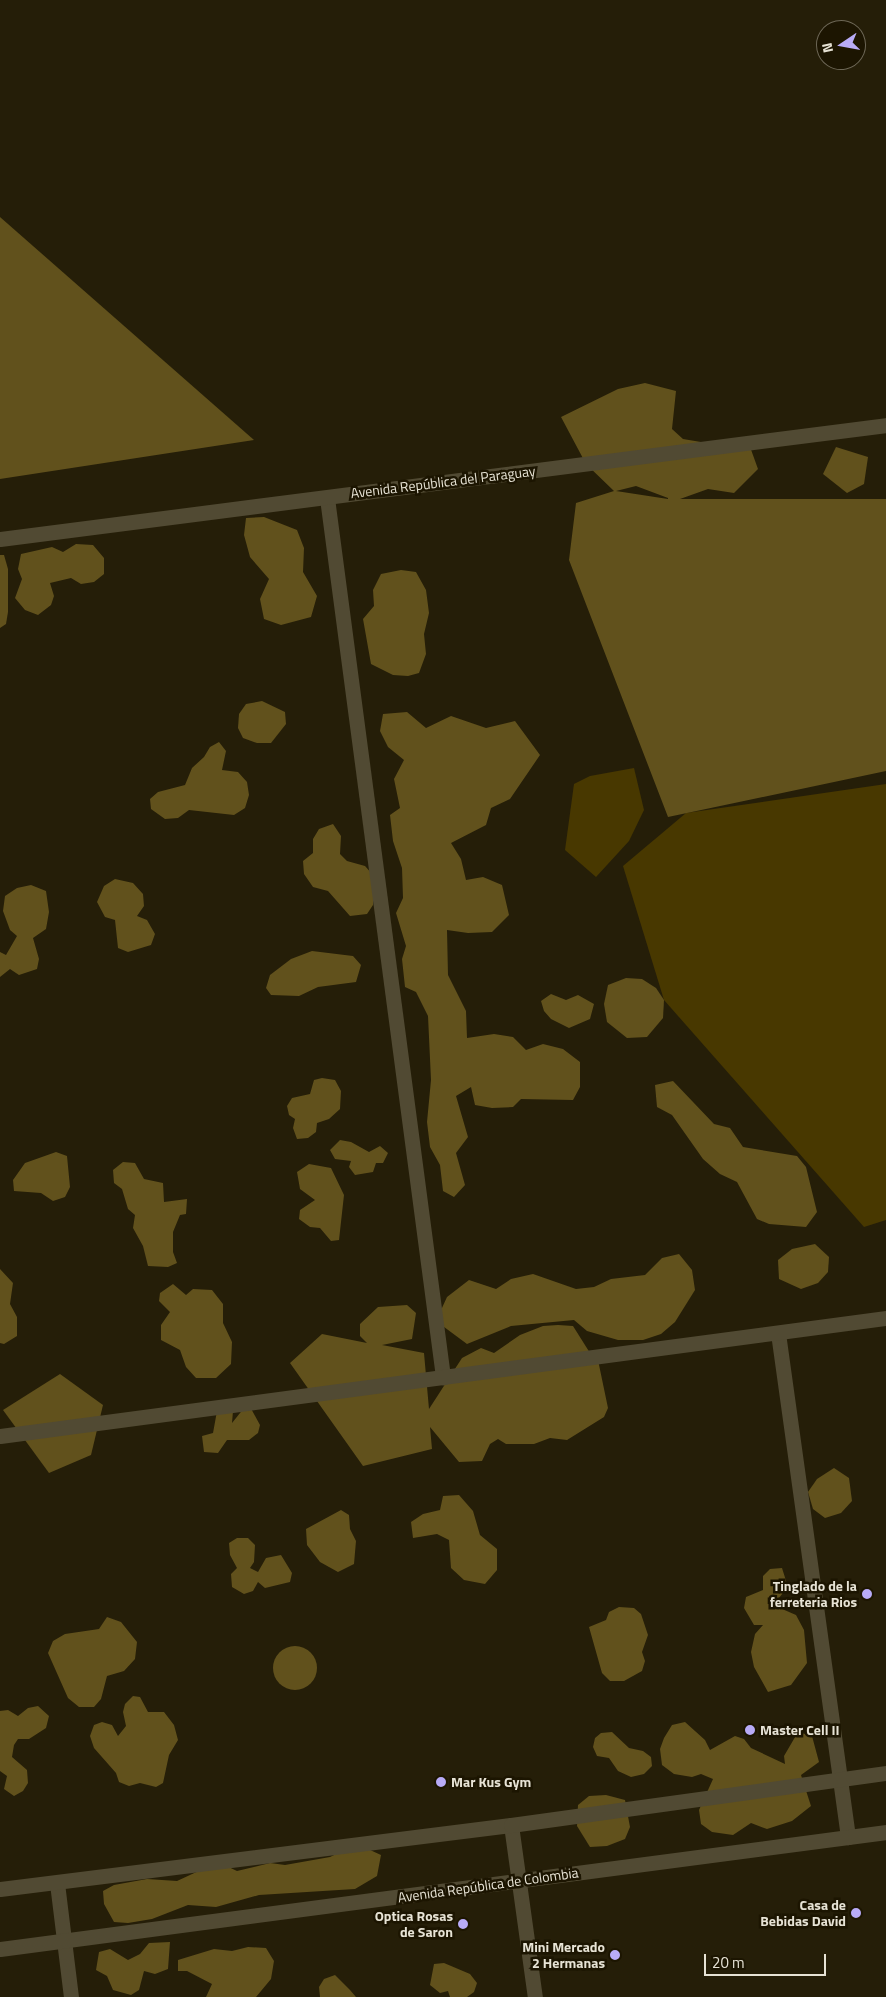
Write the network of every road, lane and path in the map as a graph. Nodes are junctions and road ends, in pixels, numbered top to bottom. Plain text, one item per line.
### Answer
1 (886, 424) edge
2 (327, 498) junction
3 (0, 539) edge
4 (886, 1318) edge
5 (778, 1333) junction
6 (443, 1377) junction
7 (0, 1436) edge
8 (886, 1773) edge
9 (839, 1778) junction
10 (511, 1825) junction
11 (886, 1832) edge
12 (848, 1837) junction
13 (519, 1881) junction
14 (57, 1883) junction
15 (0, 1889) edge
16 (65, 1941) junction
17 (0, 1949) edge
18 (71, 1997) edge
19 (535, 1997) edge

1 - 2 street, Avenida República del Paraguay
2 - 3 street, Avenida República del Paraguay
2 - 6 street
4 - 5 street
5 - 6 street
5 - 9 street
6 - 7 street
8 - 9 street
9 - 10 street
9 - 12 street
10 - 13 street
10 - 14 street
11 - 12 street, Avenida República de Colombia
12 - 13 street, Avenida República de Colombia
13 - 16 street, Avenida República de Colombia
13 - 19 street
14 - 15 street
14 - 16 street
16 - 17 street, Avenida República de Colombia
16 - 18 street

